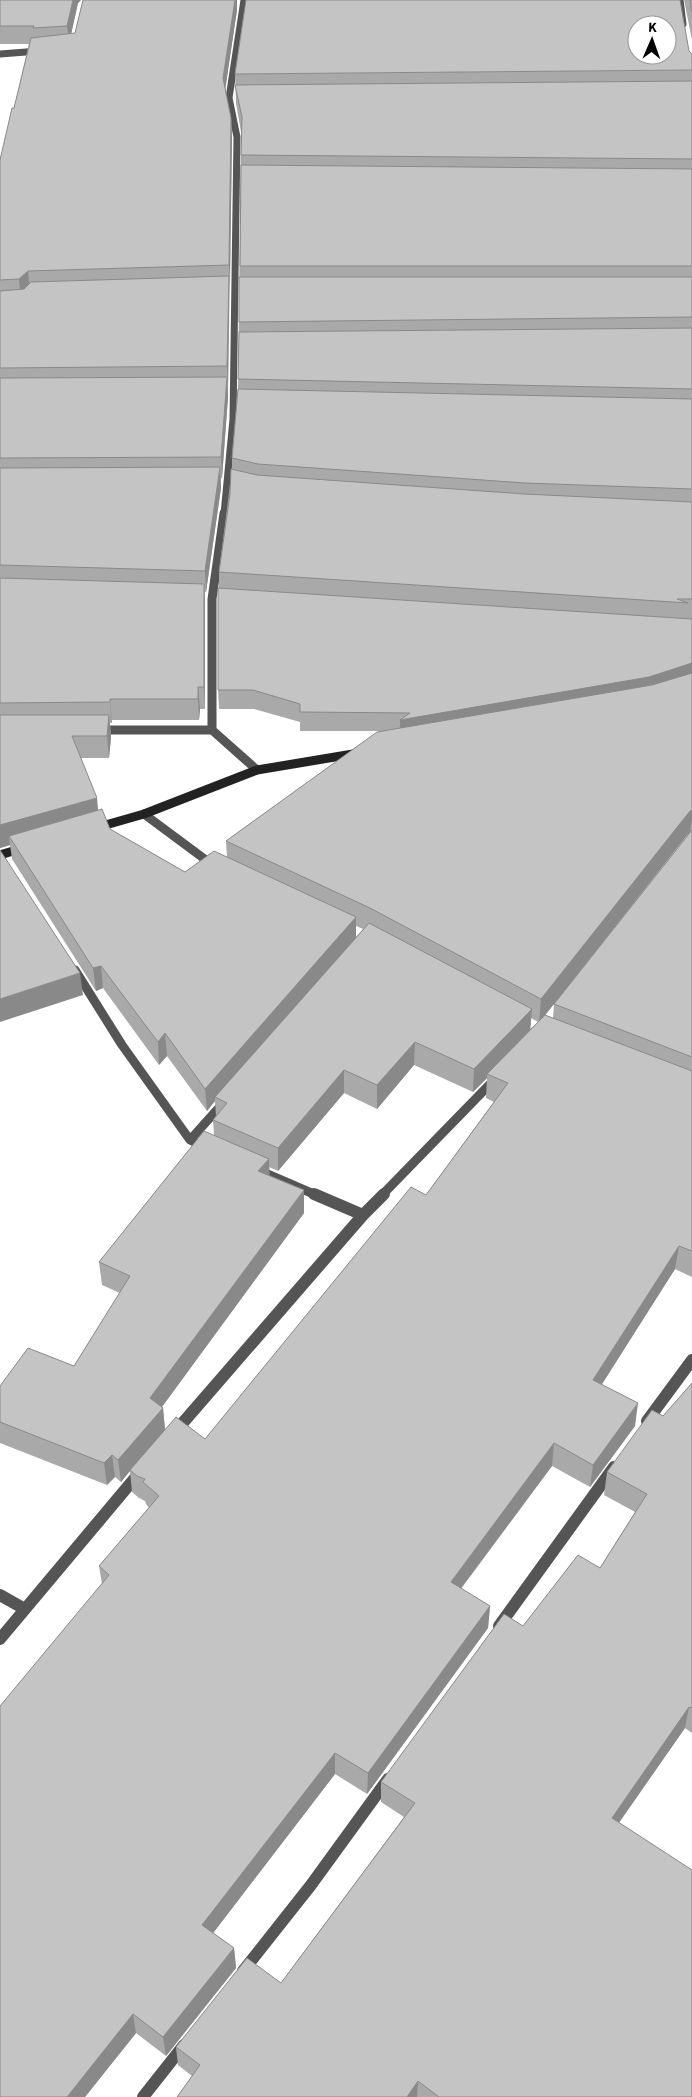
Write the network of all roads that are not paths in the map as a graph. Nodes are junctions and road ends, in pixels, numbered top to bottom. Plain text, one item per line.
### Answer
1 (244, 3) edge
2 (680, 3) edge
3 (234, 5) edge
4 (254, 5) edge
5 (671, 5) edge
6 (685, 35) edge
7 (46, 51) edge
8 (0, 54) edge
9 (229, 98) junction
10 (239, 98) edge
11 (236, 179) junction
12 (246, 179) edge
13 (225, 291) edge
14 (235, 291) junction
15 (245, 291) edge
16 (233, 347) junction
17 (243, 347) edge
18 (224, 392) edge
19 (234, 392) junction
20 (234, 404) junction
21 (244, 404) edge
22 (218, 483) edge
23 (232, 484) junction
24 (202, 599) edge
25 (212, 599) junction
26 (222, 600) edge
27 (87, 730) edge
28 (212, 730) junction
29 (365, 752) edge
30 (257, 770) junction
31 (144, 814) junction
32 (87, 830) edge
33 (30, 846) edge
34 (3, 857) edge
35 (228, 872) edge
36 (70, 962) edge
37 (500, 1073) edge
38 (229, 1096) edge
39 (190, 1140) junction
40 (217, 1152) edge
41 (244, 1164) edge
42 (362, 1215) junction
43 (692, 1360) edge
44 (639, 1432) edge
45 (166, 1442) edge
46 (622, 1457) edge
47 (146, 1465) edge
48 (0, 1595) edge
49 (23, 1608) junction
50 (493, 1634) edge
51 (0, 1638) edge
52 (393, 1772) edge
53 (233, 1984) edge
54 (191, 2036) edge
55 (143, 2097) edge

1 - 3 street
1 - 4 street
1 - 9 street
2 - 5 street
2 - 6 street
7 - 8 street
9 - 10 street
9 - 11 street
11 - 12 street
11 - 14 street
13 - 14 street
14 - 15 street
14 - 16 street
16 - 17 street
16 - 19 street
18 - 19 street
19 - 20 street
20 - 21 street
20 - 23 street
22 - 23 street
23 - 25 street
24 - 25 street
25 - 26 street
25 - 28 street
27 - 28 street
28 - 30 street
29 - 30 street
30 - 31 street
31 - 32 street
31 - 35 street
33 - 34 street
36 - 39 street
37 - 42 street
38 - 39 street
39 - 40 street
41 - 42 street
42 - 45 street
43 - 44 street
46 - 50 street
47 - 49 street
48 - 49 street
49 - 51 street
52 - 53 street
54 - 55 street

